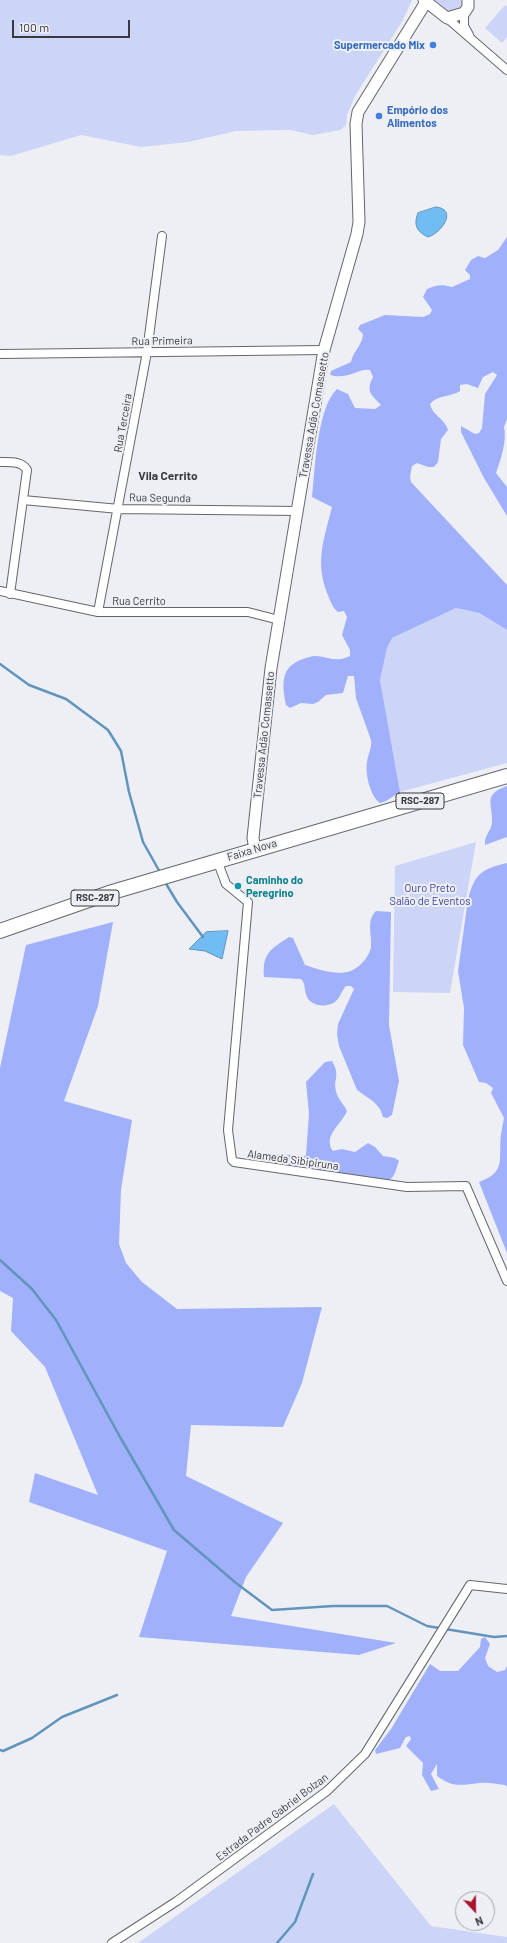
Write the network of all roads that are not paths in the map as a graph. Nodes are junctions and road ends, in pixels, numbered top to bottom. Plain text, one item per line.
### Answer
1 (468, 0) edge
2 (425, 1) edge
3 (464, 13) junction
4 (447, 18) junction
5 (471, 39) junction
6 (507, 70) edge
7 (162, 236) dead end
8 (324, 350) junction
9 (147, 352) junction
10 (0, 354) edge
11 (0, 462) edge
12 (23, 500) junction
13 (119, 509) junction
14 (298, 510) junction
15 (0, 591) edge
16 (10, 594) junction
17 (98, 612) junction
18 (279, 620) junction
19 (507, 776) edge
20 (255, 848) junction
21 (217, 860) junction
22 (0, 931) edge
23 (507, 1281) edge
24 (507, 1590) edge
25 (112, 1943) edge

1 - 3 street
2 - 4 street
2 - 8 street, Travessa Adão Comassetto
3 - 4 street
3 - 5 street
4 - 5 street
5 - 6 street
7 - 9 street, Rua Terceira
8 - 9 street, Rua Primeira
8 - 14 street, Travessa Adão Comassetto
9 - 10 street, Rua Primeira
9 - 13 street, Rua Terceira
11 - 12 street
12 - 13 street, Rua Segunda
12 - 16 street
13 - 14 street, Rua Segunda
13 - 17 street, Rua Terceira
14 - 18 street, Travessa Adão Comassetto
15 - 16 street, Rua Cerrito
16 - 17 street, Rua Cerrito
17 - 18 street, Rua Cerrito
18 - 20 street, Travessa Adão Comassetto
19 - 20 highway, Faixa Nova / RSC-287
20 - 21 highway, Faixa Nova / RSC-287
21 - 22 highway, Faixa Nova / RSC-287
21 - 23 street, Alameda Sibipiruna
24 - 25 street, Estrada Padre Gabriel Bolzan

